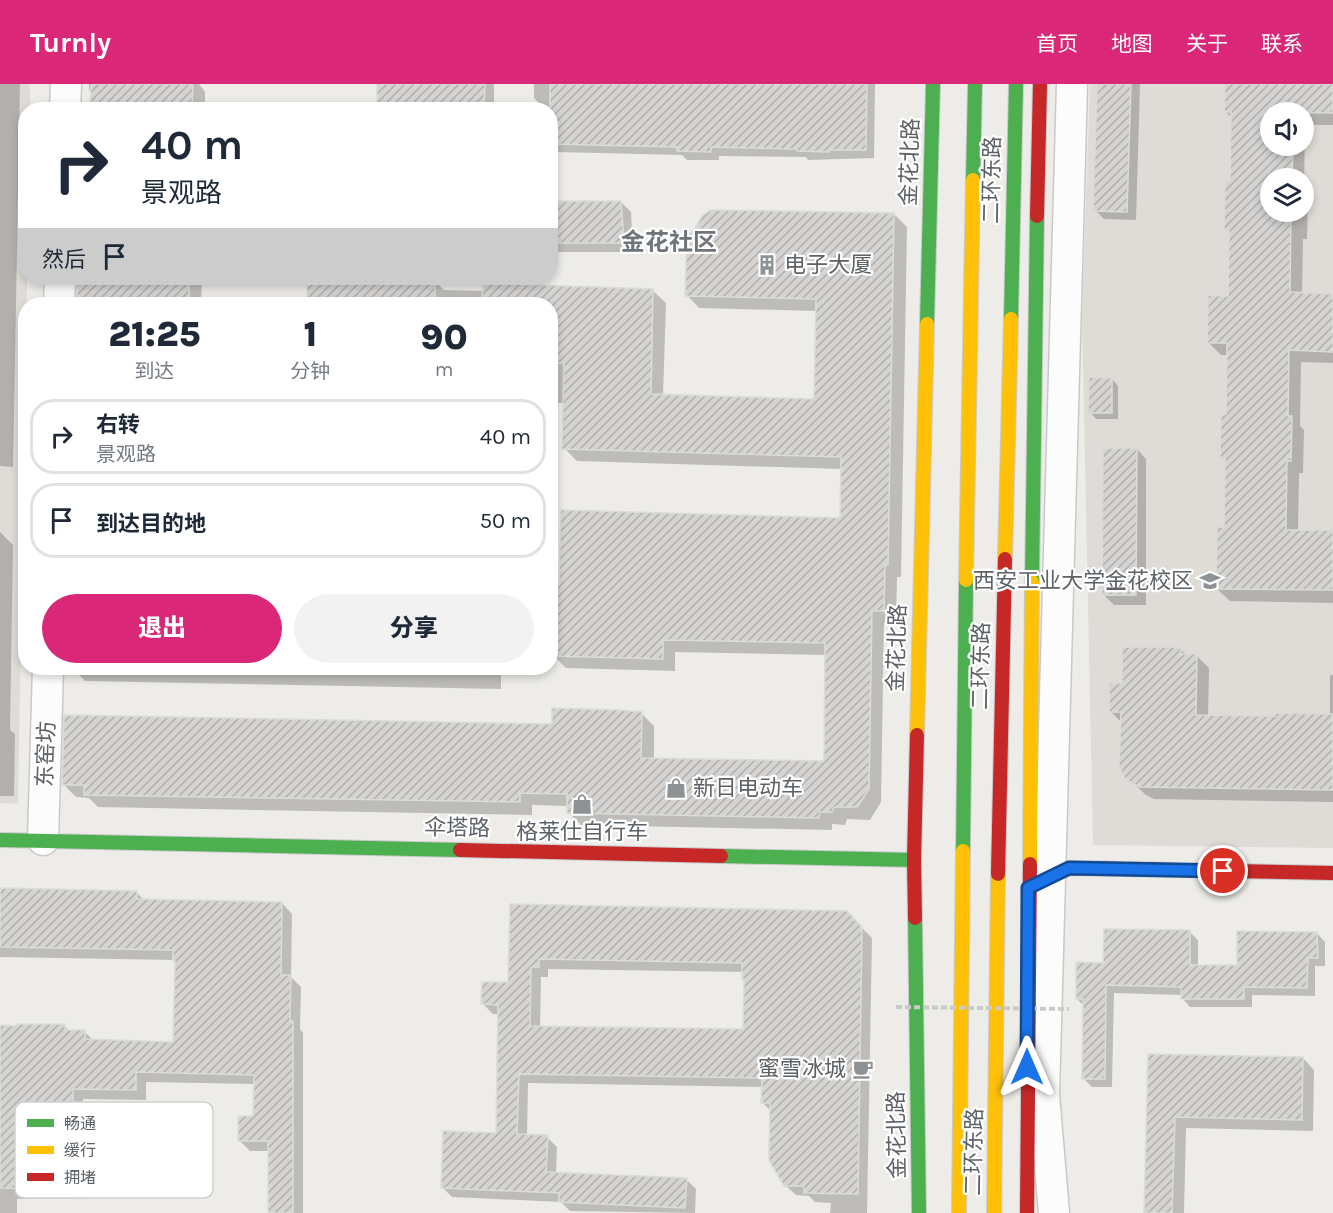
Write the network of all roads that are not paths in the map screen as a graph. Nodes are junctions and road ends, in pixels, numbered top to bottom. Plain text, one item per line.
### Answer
1 (66, 84) edge
2 (933, 84) edge
3 (975, 84) edge
4 (1016, 84) edge
5 (1040, 84) edge
6 (1072, 84) edge
7 (65, 102) edge
8 (48, 675) edge
9 (0, 840) edge
10 (43, 840) junction
11 (914, 860) junction
12 (1333, 873) edge
13 (1039, 883) junction
14 (919, 1213) edge
15 (959, 1213) edge
16 (994, 1213) edge
17 (1027, 1213) edge
18 (1054, 1213) edge

1 - 7 street
2 - 11 main road, 金花北路
3 - 15 main road, 二环东路
4 - 16 main road, 二环东路
5 - 13 main road
6 - 13 street
8 - 10 street, 东窑坊
9 - 10 main road, 伞塔路
10 - 11 main road, 伞塔路
11 - 14 main road, 金花北路
12 - 13 main road
13 - 17 main road
13 - 18 street

